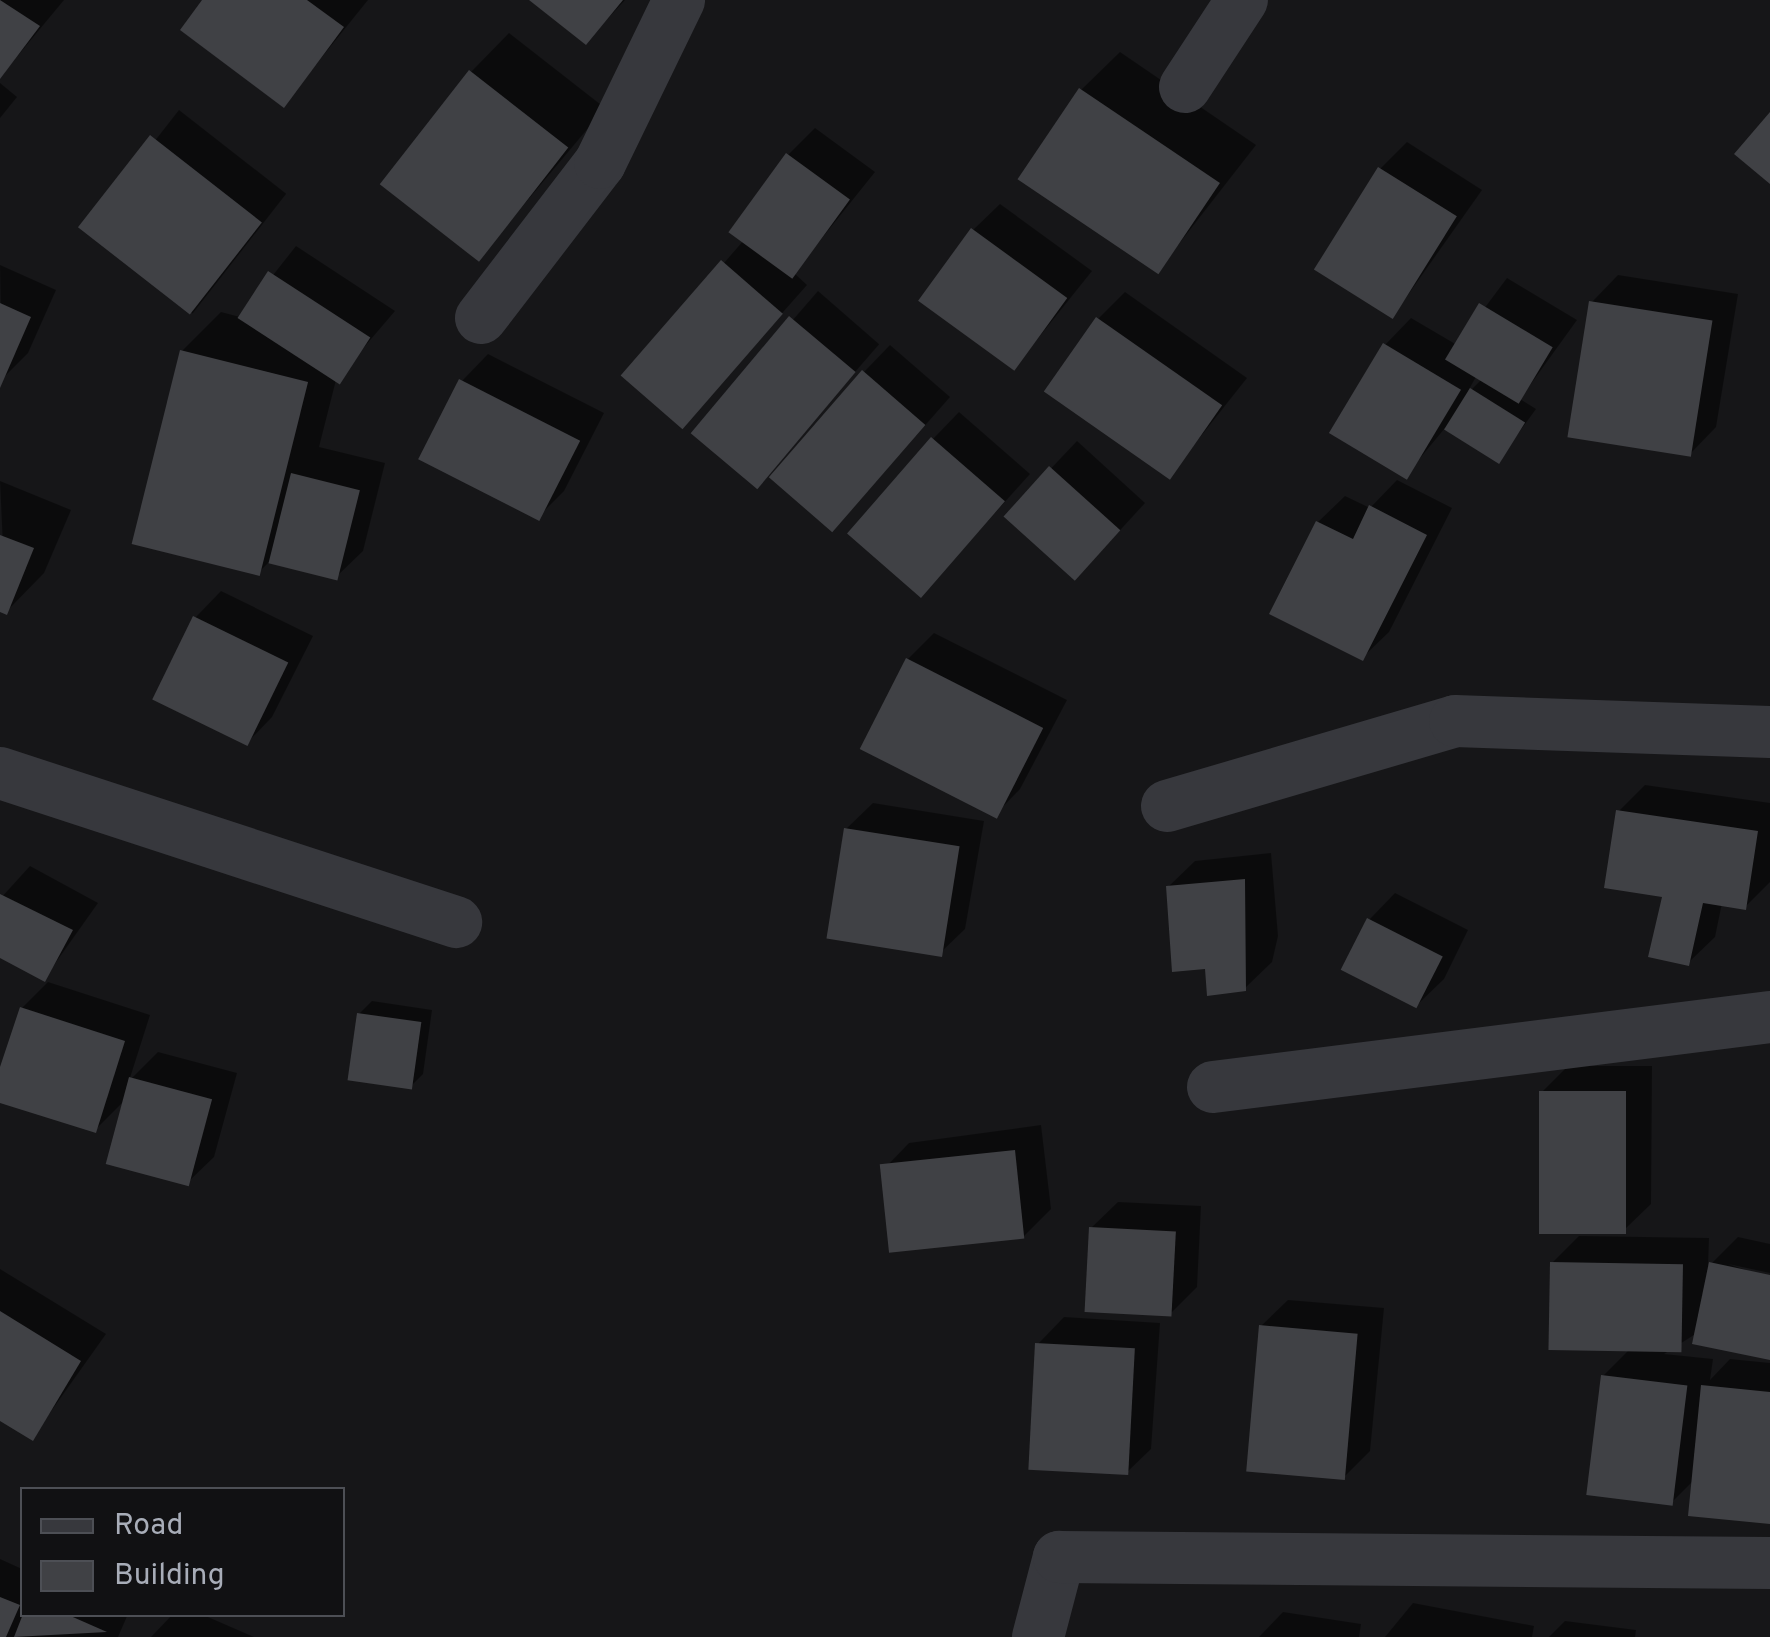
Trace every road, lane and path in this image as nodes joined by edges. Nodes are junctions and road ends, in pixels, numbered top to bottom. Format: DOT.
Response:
graph roads {
  1 [pos="678,0"];
  2 [pos="1242,0"];
  3 [pos="1185,88"];
  4 [pos="481,318"];
  5 [pos="1770,732"];
  6 [pos="0,773"];
  7 [pos="1167,806"];
  8 [pos="456,922"];
  9 [pos="1770,1016"];
  10 [pos="1213,1087"];
  11 [pos="1770,1562"];
  12 [pos="1038,1637"];
  1 -- 4 [label="street"];
  2 -- 3 [label="street"];
  5 -- 7 [label="street"];
  6 -- 8 [label="street"];
  9 -- 10 [label="street"];
  11 -- 12 [label="street"];
}
